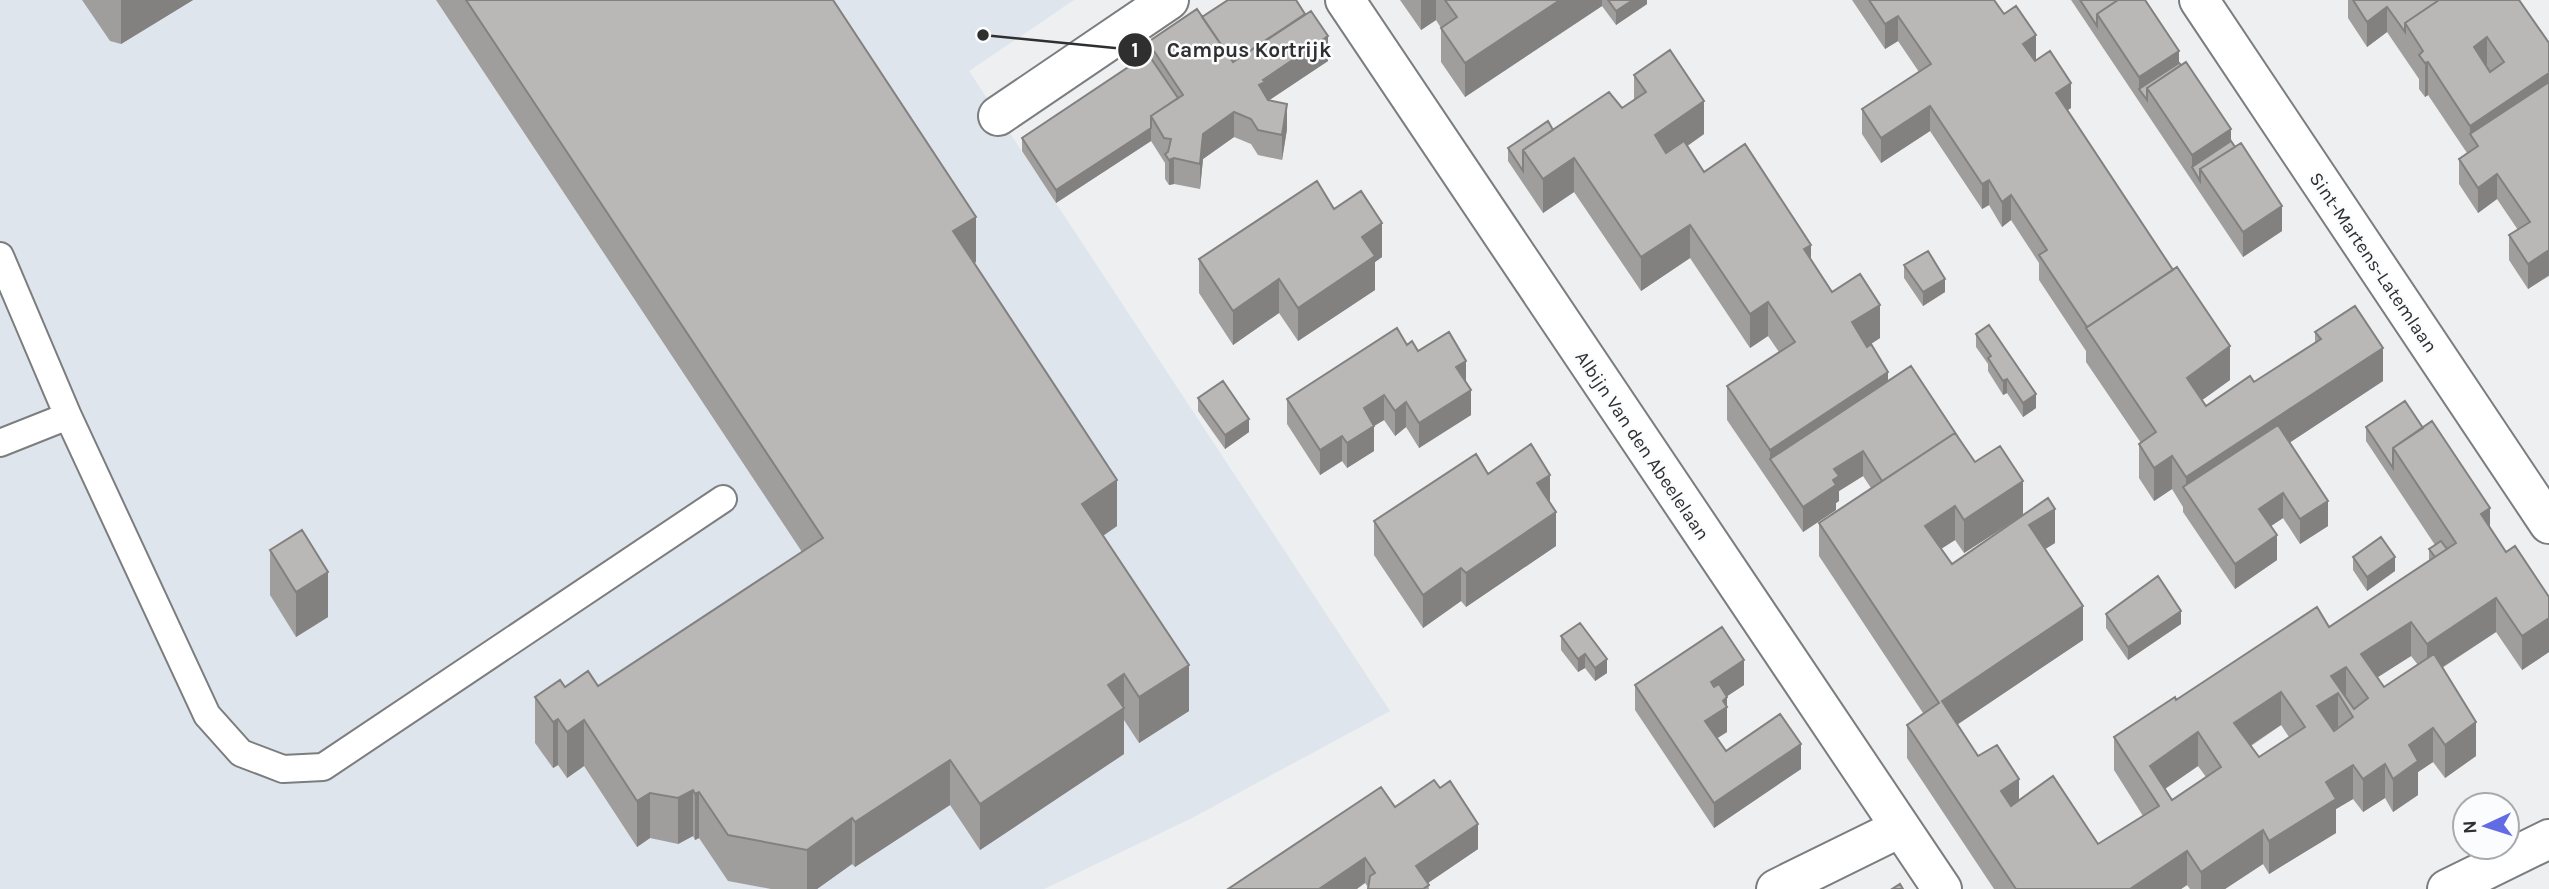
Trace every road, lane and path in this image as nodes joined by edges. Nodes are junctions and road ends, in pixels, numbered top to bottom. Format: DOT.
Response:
graph roads {
  1 [pos="1169,0"];
  2 [pos="1345,0"];
  3 [pos="2199,0"];
  4 [pos="998,116"];
  5 [pos="0,256"];
  6 [pos="68,416"];
  7 [pos="0,443"];
  8 [pos="723,499"];
  9 [pos="2549,524"];
  10 [pos="1900,828"];
  11 [pos="2549,839"];
  12 [pos="1776,889"];
  13 [pos="1942,889"];
  14 [pos="2447,889"];
  1 -- 4 [label="street"];
  2 -- 10 [label="street, Albijn Van den Abeelelaan"];
  3 -- 9 [label="street, Sint-Martens-Latemlaan"];
  5 -- 6 [label="lane"];
  6 -- 7 [label="lane"];
  6 -- 8 [label="lane"];
  10 -- 12 [label="street"];
  10 -- 13 [label="street, Albijn Van den Abeelelaan"];
  11 -- 14 [label="street"];
}
